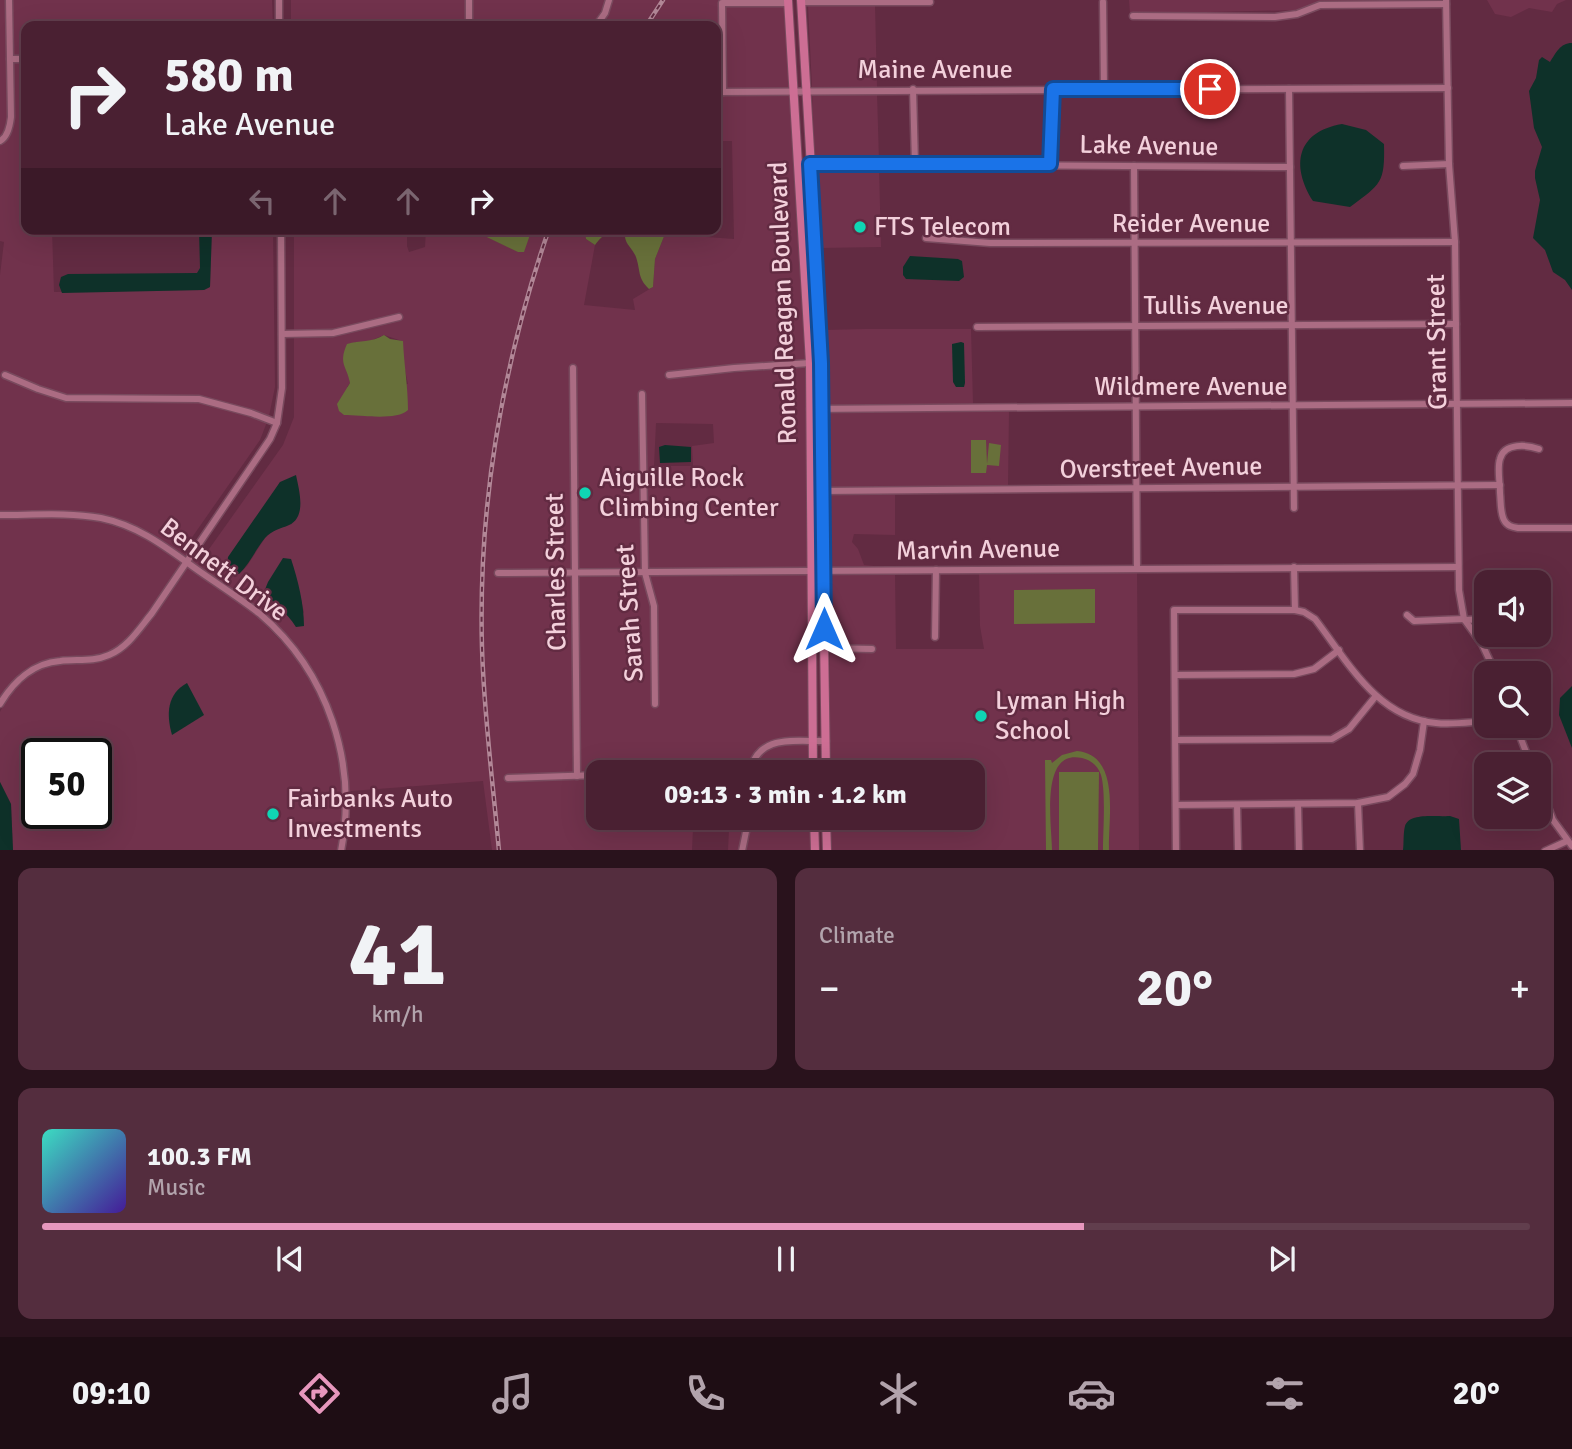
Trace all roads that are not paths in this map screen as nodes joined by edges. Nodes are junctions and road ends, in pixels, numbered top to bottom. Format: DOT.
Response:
graph roads {
  1 [pos="9,0"];
  2 [pos="279,0"];
  3 [pos="469,0"];
  4 [pos="610,0"];
  5 [pos="788,1"];
  6 [pos="801,1"];
  7 [pos="744,2"];
  8 [pos="930,2"];
  9 [pos="1103,2"];
  10 [pos="1446,2"];
  11 [pos="1133,16"];
  12 [pos="279,21"];
  13 [pos="469,21"];
  14 [pos="599,21"];
  15 [pos="721,33"];
  16 [pos="10,59"];
  17 [pos="21,59"];
  18 [pos="1448,88"];
  19 [pos="913,89"];
  20 [pos="1053,89"];
  21 [pos="1104,89"];
  22 [pos="1289,89"];
  23 [pos="795,90"];
  24 [pos="806,90"];
  25 [pos="721,92"];
  26 [pos="0,141"];
  27 [pos="799,164"];
  28 [pos="810,164"];
  29 [pos="915,164"];
  30 [pos="1050,164"];
  31 [pos="1449,164"];
  32 [pos="1133,166"];
  33 [pos="1404,166"];
  34 [pos="1290,167"];
  35 [pos="281,235"];
  36 [pos="926,238"];
  37 [pos="1455,242"];
  38 [pos="1290,243"];
  39 [pos="1133,244"];
  40 [pos="399,317"];
  41 [pos="1291,324"];
  42 [pos="1456,324"];
  43 [pos="1134,325"];
  44 [pos="977,327"];
  45 [pos="282,334"];
  46 [pos="810,363"];
  47 [pos="573,368"];
  48 [pos="5,375"];
  49 [pos="669,375"];
  50 [pos="642,394"];
  51 [pos="1572,403"];
  52 [pos="1457,404"];
  53 [pos="1135,406"];
  54 [pos="1292,406"];
  55 [pos="821,408"];
  56 [pos="810,409"];
  57 [pos="277,423"];
  58 [pos="1539,449"];
  59 [pos="1458,484"];
  60 [pos="1294,485"];
  61 [pos="1500,485"];
  62 [pos="1136,487"];
  63 [pos="822,491"];
  64 [pos="1294,508"];
  65 [pos="0,515"];
  66 [pos="1572,528"];
  67 [pos="186,562"];
  68 [pos="1458,566"];
  69 [pos="1294,567"];
  70 [pos="1137,568"];
  71 [pos="812,570"];
  72 [pos="936,570"];
  73 [pos="824,571"];
  74 [pos="498,573"];
  75 [pos="575,573"];
  76 [pos="645,573"];
  77 [pos="1295,610"];
  78 [pos="1407,615"];
  79 [pos="1464,620"];
  80 [pos="1474,620"];
  81 [pos="935,636"];
  82 [pos="824,648"];
  83 [pos="872,649"];
  84 [pos="1339,650"];
  85 [pos="1490,661"];
  86 [pos="1176,676"];
  87 [pos="1375,697"];
  88 [pos="0,704"];
  89 [pos="655,704"];
  90 [pos="1424,721"];
  91 [pos="1474,722"];
  92 [pos="1176,740"];
  93 [pos="813,741"];
  94 [pos="825,741"];
  95 [pos="755,760"];
  96 [pos="813,760"];
  97 [pos="826,760"];
  98 [pos="577,776"];
  99 [pos="586,776"];
  100 [pos="508,778"];
  101 [pos="1358,803"];
  102 [pos="1298,804"];
  103 [pos="1176,805"];
  104 [pos="1237,805"];
  105 [pos="1551,815"];
  106 [pos="745,830"];
  107 [pos="814,830"];
  108 [pos="826,830"];
  109 [pos="1569,844"];
  110 [pos="341,850"];
  111 [pos="742,850"];
  112 [pos="815,850"];
  113 [pos="827,850"];
  114 [pos="1176,850"];
  115 [pos="1237,850"];
  116 [pos="1299,850"];
  117 [pos="1360,850"];
  118 [pos="1545,850"];
  1 -- 16 [label="street"];
  2 -- 12 [label="street"];
  3 -- 13 [label="street"];
  4 -- 14 [label="street"];
  5 -- 7 [label="street"];
  5 -- 23 [label="main road, Ronald Reagan Boulevard"];
  6 -- 8 [label="street"];
  6 -- 24 [label="main road, Ronald Reagan Boulevard"];
  7 -- 15 [label="street"];
  9 -- 21 [label="street"];
  10 -- 11 [label="street"];
  10 -- 18 [label="street, Grant Street"];
  16 -- 17 [label="street"];
  16 -- 26 [label="street"];
  18 -- 22 [label="street, Maine Avenue"];
  18 -- 31 [label="street, Grant Street"];
  19 -- 20 [label="street, Maine Avenue"];
  19 -- 24 [label="street, Maine Avenue"];
  19 -- 29 [label="street"];
  20 -- 21 [label="street, Maine Avenue"];
  20 -- 30 [label="street"];
  21 -- 22 [label="street, Maine Avenue"];
  22 -- 34 [label="street"];
  23 -- 24 [label="street, Maine Avenue"];
  23 -- 25 [label="street, Maine Avenue"];
  23 -- 27 [label="main road, Ronald Reagan Boulevard"];
  24 -- 28 [label="main road, Ronald Reagan Boulevard"];
  27 -- 28 [label="street, Lake Avenue"];
  27 -- 46 [label="main road, Ronald Reagan Boulevard"];
  28 -- 29 [label="street, Lake Avenue"];
  28 -- 55 [label="main road, Ronald Reagan Boulevard"];
  29 -- 30 [label="street, Lake Avenue"];
  30 -- 32 [label="street, Lake Avenue"];
  31 -- 33 [label="street"];
  31 -- 37 [label="street, Grant Street"];
  32 -- 34 [label="street, Lake Avenue"];
  32 -- 39 [label="street"];
  34 -- 38 [label="street"];
  35 -- 45 [label="street"];
  36 -- 39 [label="street, Reider Avenue"];
  37 -- 38 [label="street, Reider Avenue"];
  37 -- 42 [label="street, Grant Street"];
  38 -- 39 [label="street, Reider Avenue"];
  38 -- 41 [label="street"];
  39 -- 43 [label="street"];
  40 -- 45 [label="street"];
  41 -- 42 [label="street, Tullis Avenue"];
  41 -- 43 [label="street, Tullis Avenue"];
  41 -- 54 [label="street"];
  42 -- 52 [label="street, Grant Street"];
  43 -- 44 [label="street, Tullis Avenue"];
  43 -- 53 [label="street"];
  45 -- 57 [label="street"];
  46 -- 49 [label="street"];
  46 -- 56 [label="main road, Ronald Reagan Boulevard"];
  47 -- 75 [label="street, Charles Street"];
  48 -- 57 [label="street"];
  50 -- 76 [label="street, Sarah Street"];
  51 -- 52 [label="street, Wildmere Avenue"];
  52 -- 54 [label="street, Wildmere Avenue"];
  52 -- 59 [label="street, Grant Street"];
  53 -- 54 [label="street, Wildmere Avenue"];
  53 -- 55 [label="street, Wildmere Avenue"];
  53 -- 62 [label="street"];
  54 -- 60 [label="street"];
  55 -- 56 [label="street, Wildmere Avenue"];
  55 -- 63 [label="main road, Ronald Reagan Boulevard"];
  56 -- 71 [label="main road, Ronald Reagan Boulevard"];
  57 -- 67 [label="street"];
  58 -- 61 [label="street"];
  59 -- 60 [label="street, Overstreet Avenue"];
  59 -- 61 [label="street, Overstreet Avenue"];
  59 -- 68 [label="street, Grant Street"];
  60 -- 62 [label="street, Overstreet Avenue"];
  60 -- 64 [label="street"];
  61 -- 66 [label="street"];
  62 -- 63 [label="street, Overstreet Avenue"];
  62 -- 70 [label="street"];
  63 -- 73 [label="main road, Ronald Reagan Boulevard"];
  65 -- 67 [label="street, Bennett Drive"];
  67 -- 88 [label="street"];
  67 -- 110 [label="street, Bennett Drive"];
  68 -- 69 [label="street, Marvin Avenue"];
  68 -- 79 [label="street, Grant Street"];
  69 -- 70 [label="street, Marvin Avenue"];
  69 -- 77 [label="street"];
  70 -- 72 [label="street, Marvin Avenue"];
  71 -- 73 [label="street, Marvin Avenue"];
  71 -- 76 [label="street, Marvin Avenue"];
  71 -- 93 [label="main road, Ronald Reagan Boulevard"];
  72 -- 73 [label="street, Marvin Avenue"];
  72 -- 81 [label="street"];
  73 -- 82 [label="main road, Ronald Reagan Boulevard"];
  74 -- 75 [label="street, Marvin Avenue"];
  75 -- 76 [label="street, Marvin Avenue"];
  75 -- 98 [label="street, Charles Street"];
  76 -- 89 [label="street, Sarah Street"];
  77 -- 84 [label="street"];
  77 -- 86 [label="street"];
  78 -- 79 [label="street"];
  79 -- 80 [label="street"];
  79 -- 85 [label="street, Grant Street"];
  82 -- 83 [label="street"];
  82 -- 94 [label="main road, Ronald Reagan Boulevard"];
  84 -- 86 [label="street"];
  84 -- 87 [label="street"];
  86 -- 92 [label="street"];
  87 -- 90 [label="street"];
  87 -- 92 [label="street"];
  90 -- 91 [label="street"];
  90 -- 101 [label="street"];
  92 -- 103 [label="street"];
  93 -- 94 [label="street"];
  93 -- 95 [label="street"];
  93 -- 96 [label="main road, Ronald Reagan Boulevard"];
  94 -- 97 [label="main road, Ronald Reagan Boulevard"];
  98 -- 99 [label="street"];
  98 -- 100 [label="street"];
  101 -- 102 [label="street"];
  101 -- 117 [label="street"];
  102 -- 104 [label="street"];
  102 -- 116 [label="street"];
  103 -- 104 [label="street"];
  103 -- 114 [label="street"];
  104 -- 115 [label="street"];
  105 -- 109 [label="street"];
  106 -- 111 [label="street"];
  107 -- 112 [label="main road"];
  108 -- 113 [label="main road"];
  109 -- 118 [label="street"];
}
